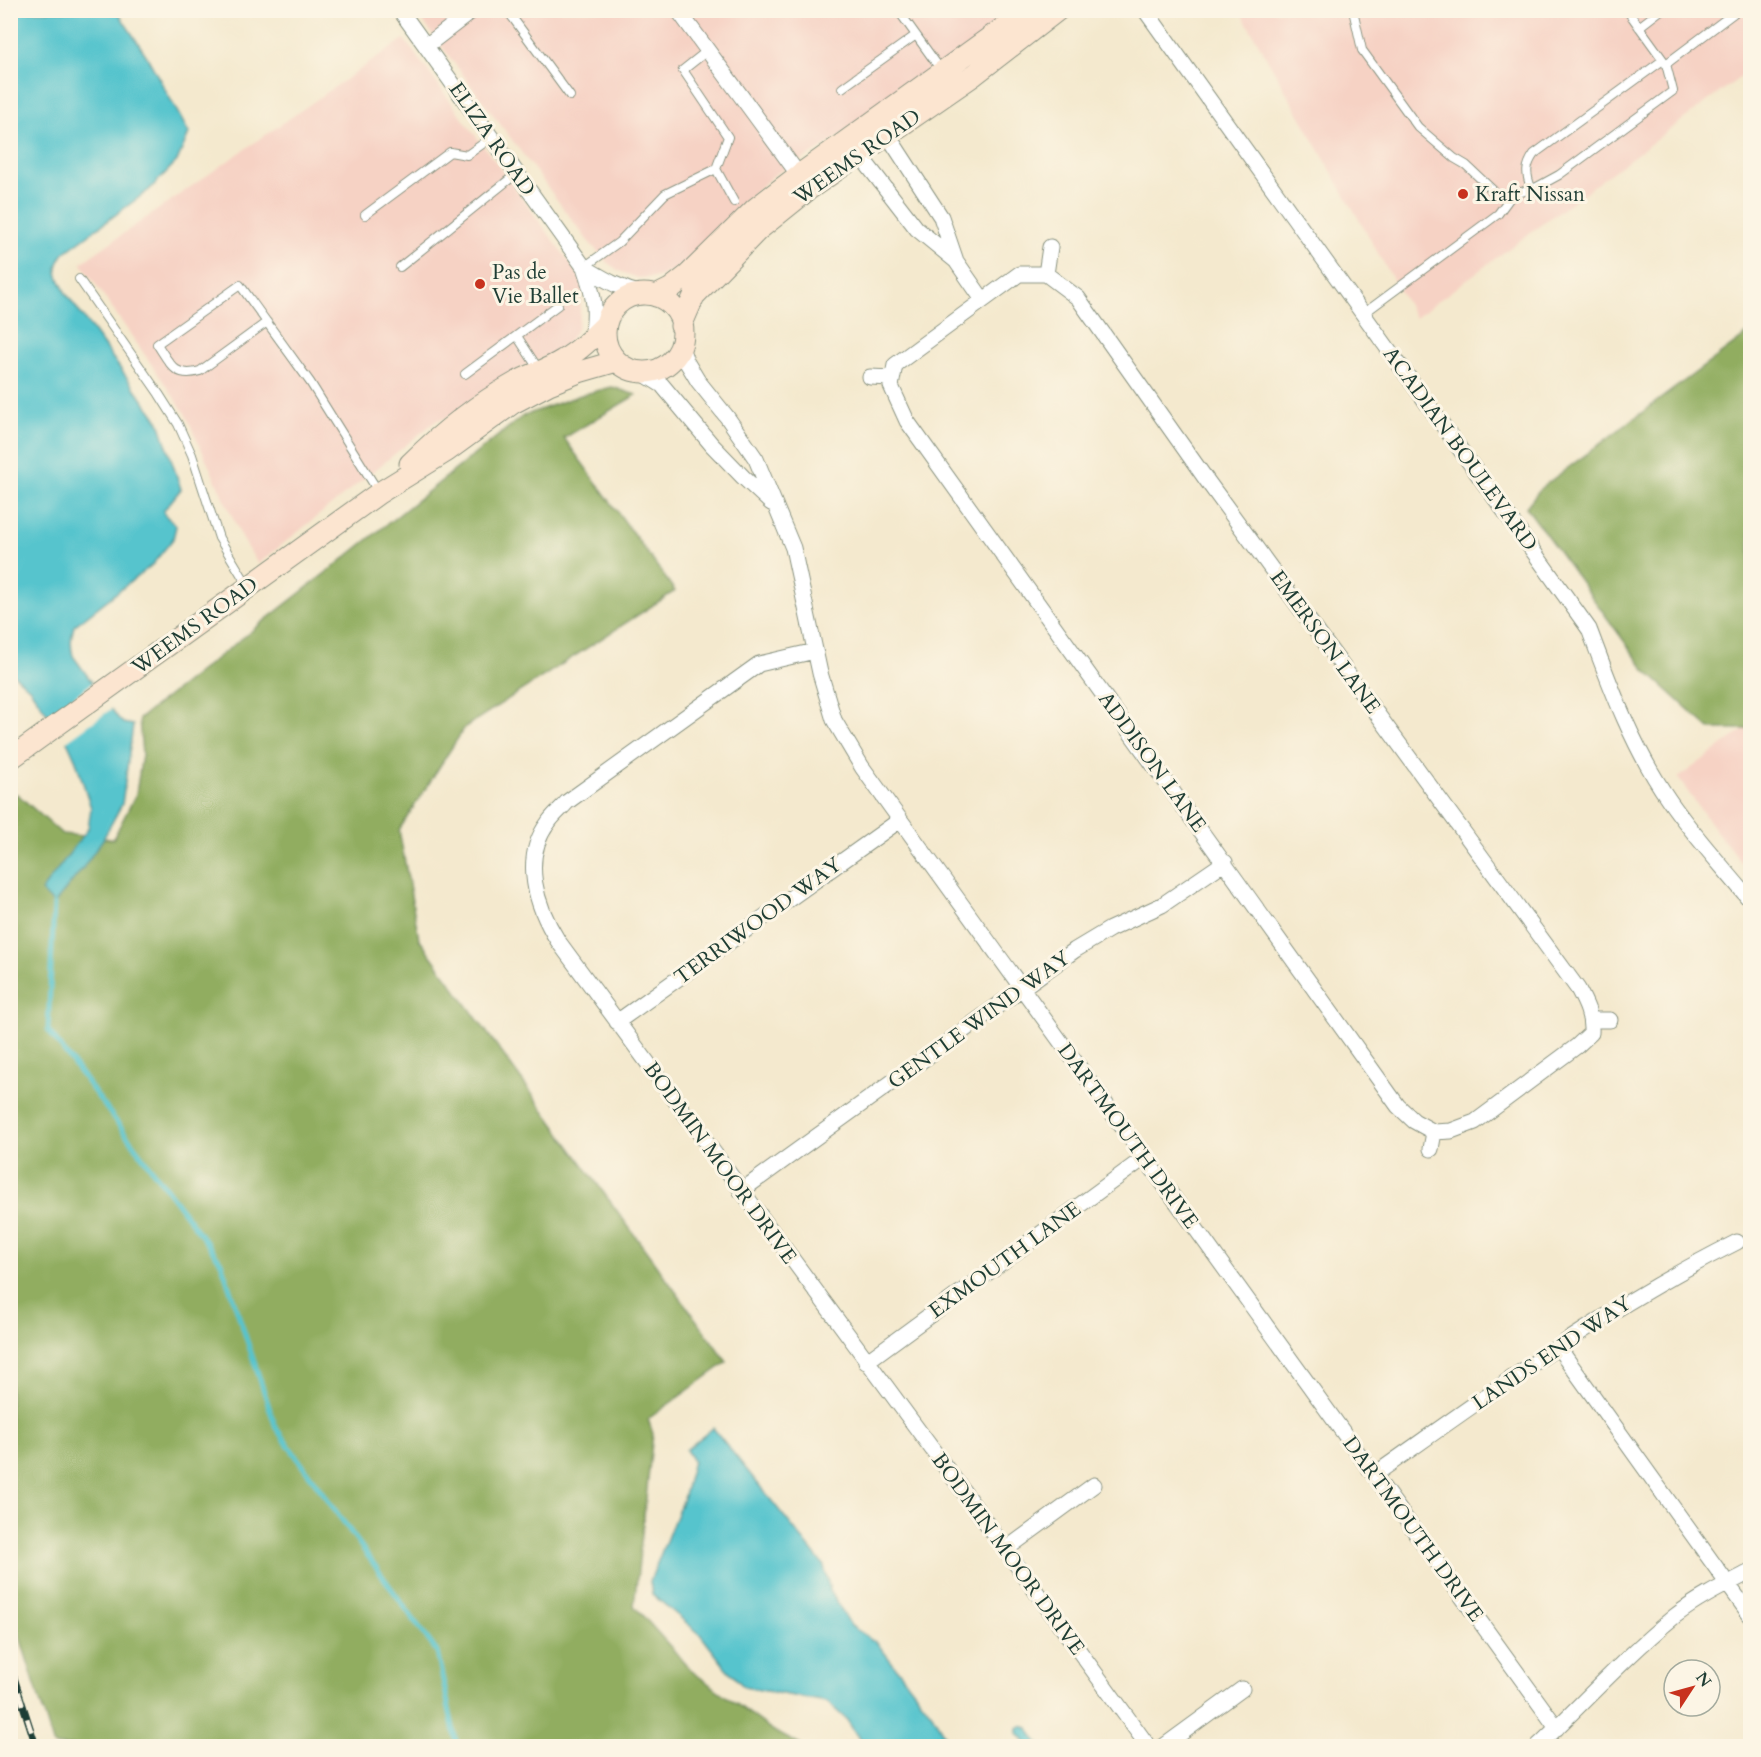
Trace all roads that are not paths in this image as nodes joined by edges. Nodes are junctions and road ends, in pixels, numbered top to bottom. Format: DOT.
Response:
graph roads {
  1 [pos="400,10"];
  2 [pos="473,10"];
  3 [pos="507,10"];
  4 [pos="678,10"];
  5 [pos="898,10"];
  6 [pos="1028,10"];
  7 [pos="1058,10"];
  8 [pos="1145,10"];
  9 [pos="1353,10"];
  10 [pos="1627,10"];
  11 [pos="1661,10"];
  12 [pos="1738,10"];
  13 [pos="1639,27"];
  14 [pos="916,35"];
  15 [pos="426,46"];
  16 [pos="707,51"];
  17 [pos="1664,62"];
  18 [pos="942,71"];
  19 [pos="842,88"];
  20 [pos="570,96"];
  21 [pos="887,134"];
  22 [pos="491,138"];
  23 [pos="859,154"];
  24 [pos="716,170"];
  25 [pos="516,174"];
  26 [pos="804,182"];
  27 [pos="1531,188"];
  28 [pos="1512,195"];
  29 [pos="734,202"];
  30 [pos="365,215"];
  31 [pos="1050,247"];
  32 [pos="956,261"];
  33 [pos="400,267"];
  34 [pos="584,267"];
  35 [pos="1046,274"];
  36 [pos="79,279"];
  37 [pos="649,295"];
  38 [pos="983,300"];
  39 [pos="558,305"];
  40 [pos="1363,314"];
  41 [pos="267,322"];
  42 [pos="599,331"];
  43 [pos="517,336"];
  44 [pos="681,336"];
  45 [pos="617,361"];
  46 [pos="541,372"];
  47 [pos="641,372"];
  48 [pos="465,374"];
  49 [pos="870,377"];
  50 [pos="892,378"];
  51 [pos="379,493"];
  52 [pos="775,507"];
  53 [pos="249,587"];
  54 [pos="816,651"];
  55 [pos="10,759"];
  56 [pos="900,820"];
  57 [pos="1225,862"];
  58 [pos="1750,900"];
  59 [pos="1022,989"];
  60 [pos="1592,1020"];
  61 [pos="1610,1020"];
  62 [pos="617,1022"];
  63 [pos="1434,1132"];
  64 [pos="1431,1149"];
  65 [pos="1144,1158"];
  66 [pos="741,1191"];
  67 [pos="1737,1242"];
  68 [pos="1558,1347"];
  69 [pos="866,1362"];
  70 [pos="1374,1475"];
  71 [pos="1094,1485"];
  72 [pos="1005,1550"];
  73 [pos="1750,1572"];
  74 [pos="1728,1584"];
  75 [pos="1750,1615"];
  76 [pos="1242,1689"];
  77 [pos="1557,1728"];
  78 [pos="1148,1746"];
  79 [pos="1164,1746"];
  80 [pos="1538,1746"];
  1 -- 15 [label="street, ELIZA ROAD"];
  2 -- 15 [label="street"];
  3 -- 20 [label="lane"];
  4 -- 16 [label="street"];
  5 -- 14 [label="lane"];
  6 -- 18 [label="street, WEEMS ROAD"];
  7 -- 21 [label="street, WEEMS ROAD"];
  8 -- 40 [label="street, ACADIAN BOULEVARD"];
  9 -- 28 [label="lane"];
  10 -- 13 [label="lane"];
  11 -- 13 [label="lane"];
  12 -- 17 [label="lane"];
  13 -- 17 [label="lane"];
  14 -- 18 [label="lane"];
  14 -- 19 [label="lane"];
  15 -- 22 [label="street, ELIZA ROAD"];
  16 -- 24 [label="lane"];
  16 -- 26 [label="street"];
  17 -- 27 [label="lane"];
  17 -- 27 [label="lane"];
  18 -- 26 [label="street, WEEMS ROAD"];
  21 -- 23 [label="street, WEEMS ROAD"];
  21 -- 32 [label="street"];
  22 -- 25 [label="street, ELIZA ROAD"];
  22 -- 30 [label="lane"];
  23 -- 26 [label="street, WEEMS ROAD"];
  23 -- 32 [label="street"];
  24 -- 29 [label="lane"];
  24 -- 34 [label="lane"];
  25 -- 33 [label="lane"];
  25 -- 34 [label="street, ELIZA ROAD"];
  26 -- 37 [label="street, WEEMS ROAD"];
  26 -- 44 [label="street, WEEMS ROAD"];
  27 -- 28 [label="lane"];
  28 -- 40 [label="lane"];
  31 -- 35 [label="street"];
  32 -- 38 [label="street"];
  34 -- 37 [label="street, ELIZA ROAD"];
  34 -- 42 [label="street, ELIZA ROAD"];
  35 -- 38 [label="street"];
  35 -- 60 [label="street, EMERSON LANE"];
  36 -- 53 [label="lane"];
  37 -- 42 [label="street"];
  37 -- 44 [label="street"];
  38 -- 50 [label="street"];
  39 -- 43 [label="lane"];
  40 -- 58 [label="street, ACADIAN BOULEVARD"];
  41 -- 41 [label="lane"];
  41 -- 51 [label="lane"];
  42 -- 45 [label="street"];
  42 -- 46 [label="street, WEEMS ROAD"];
  43 -- 46 [label="lane"];
  43 -- 48 [label="lane"];
  44 -- 47 [label="street"];
  44 -- 52 [label="street, DARTMOUTH DRIVE"];
  45 -- 47 [label="street"];
  45 -- 51 [label="street, WEEMS ROAD"];
  46 -- 51 [label="street, WEEMS ROAD"];
  47 -- 52 [label="street, DARTMOUTH DRIVE"];
  49 -- 50 [label="street"];
  50 -- 57 [label="street, ADDISON LANE"];
  51 -- 53 [label="street, WEEMS ROAD"];
  52 -- 54 [label="street, DARTMOUTH DRIVE"];
  53 -- 55 [label="street, WEEMS ROAD"];
  54 -- 56 [label="street, DARTMOUTH DRIVE"];
  54 -- 62 [label="street, BODMIN MOOR DRIVE"];
  56 -- 59 [label="street, DARTMOUTH DRIVE"];
  56 -- 62 [label="street, TERRIWOOD WAY"];
  57 -- 59 [label="street, GENTLE WIND WAY"];
  57 -- 63 [label="street, ADDISON LANE"];
  59 -- 65 [label="street, DARTMOUTH DRIVE"];
  59 -- 66 [label="street, GENTLE WIND WAY"];
  60 -- 61 [label="street"];
  60 -- 63 [label="street"];
  62 -- 66 [label="street, BODMIN MOOR DRIVE"];
  63 -- 64 [label="street"];
  65 -- 69 [label="street, EXMOUTH LANE"];
  65 -- 70 [label="street, DARTMOUTH DRIVE"];
  66 -- 69 [label="street, BODMIN MOOR DRIVE"];
  67 -- 68 [label="street, LANDS END WAY"];
  68 -- 70 [label="street, LANDS END WAY"];
  68 -- 74 [label="street"];
  69 -- 72 [label="street, BODMIN MOOR DRIVE"];
  70 -- 77 [label="street, DARTMOUTH DRIVE"];
  71 -- 72 [label="street"];
  72 -- 78 [label="street, BODMIN MOOR DRIVE"];
  73 -- 74 [label="street"];
  74 -- 75 [label="street"];
  74 -- 77 [label="street"];
  76 -- 79 [label="street"];
  77 -- 80 [label="street"];
}
